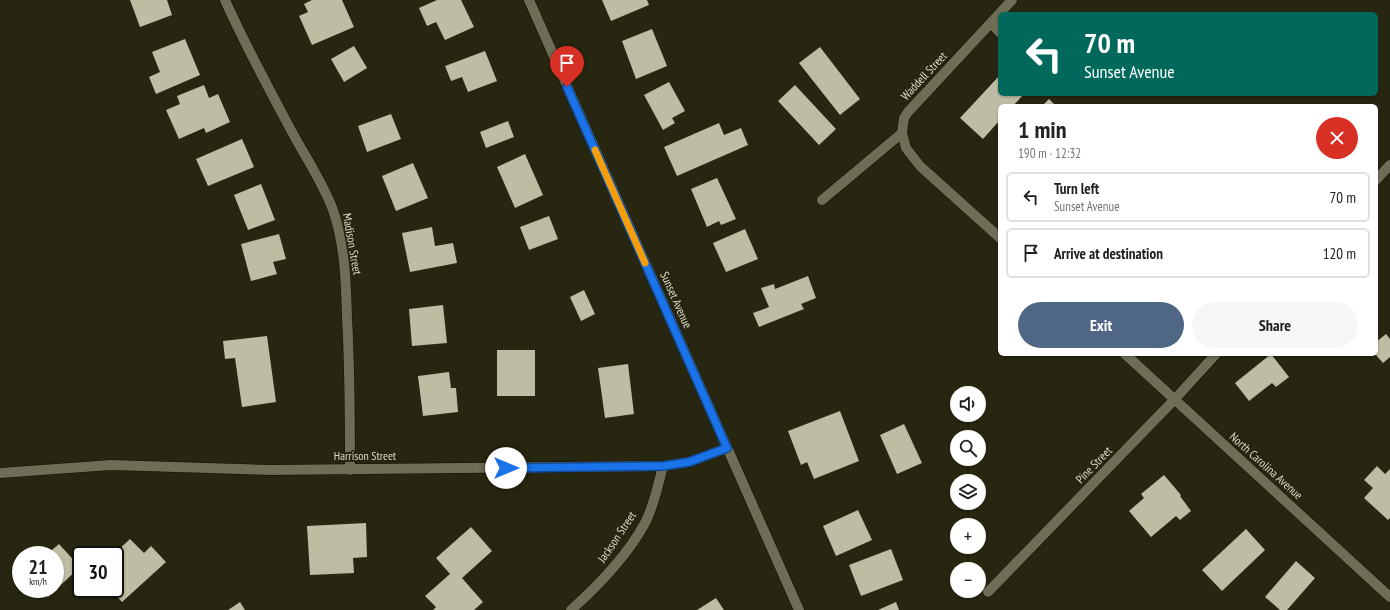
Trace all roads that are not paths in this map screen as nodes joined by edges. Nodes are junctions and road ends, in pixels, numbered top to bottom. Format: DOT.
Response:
graph roads {
  1 [pos="225,0"];
  2 [pos="529,0"];
  3 [pos="1012,0"];
  4 [pos="1001,12"];
  5 [pos="998,15"];
  6 [pos="991,23"];
  7 [pos="998,31"];
  8 [pos="902,133"];
  9 [pos="1390,165"];
  10 [pos="1378,178"];
  11 [pos="822,200"];
  12 [pos="998,236"];
  13 [pos="1127,356"];
  14 [pos="1214,356"];
  15 [pos="1174,400"];
  16 [pos="727,448"];
  17 [pos="663,466"];
  18 [pos="350,470"];
  19 [pos="0,473"];
  20 [pos="988,592"];
  21 [pos="1390,597"];
  22 [pos="571,610"];
  23 [pos="799,610"];
  1 -- 18 [label="street, Madison Street"];
  2 -- 16 [label="street, Sunset Avenue"];
  3 -- 4 [label="street, Waddell Street"];
  5 -- 6 [label="street, Waddell Street"];
  6 -- 7 [label="street"];
  6 -- 8 [label="street, Waddell Street"];
  8 -- 11 [label="street"];
  8 -- 12 [label="street"];
  9 -- 10 [label="street"];
  13 -- 15 [label="street, North Carolina Avenue"];
  14 -- 15 [label="street, Pine Street"];
  15 -- 20 [label="street, Pine Street"];
  15 -- 21 [label="street, North Carolina Avenue"];
  16 -- 17 [label="street, Harrison Street"];
  16 -- 23 [label="street, Sunset Avenue"];
  17 -- 18 [label="street, Harrison Street"];
  17 -- 22 [label="street, Jackson Street"];
  18 -- 19 [label="street, Harrison Street"];
}
